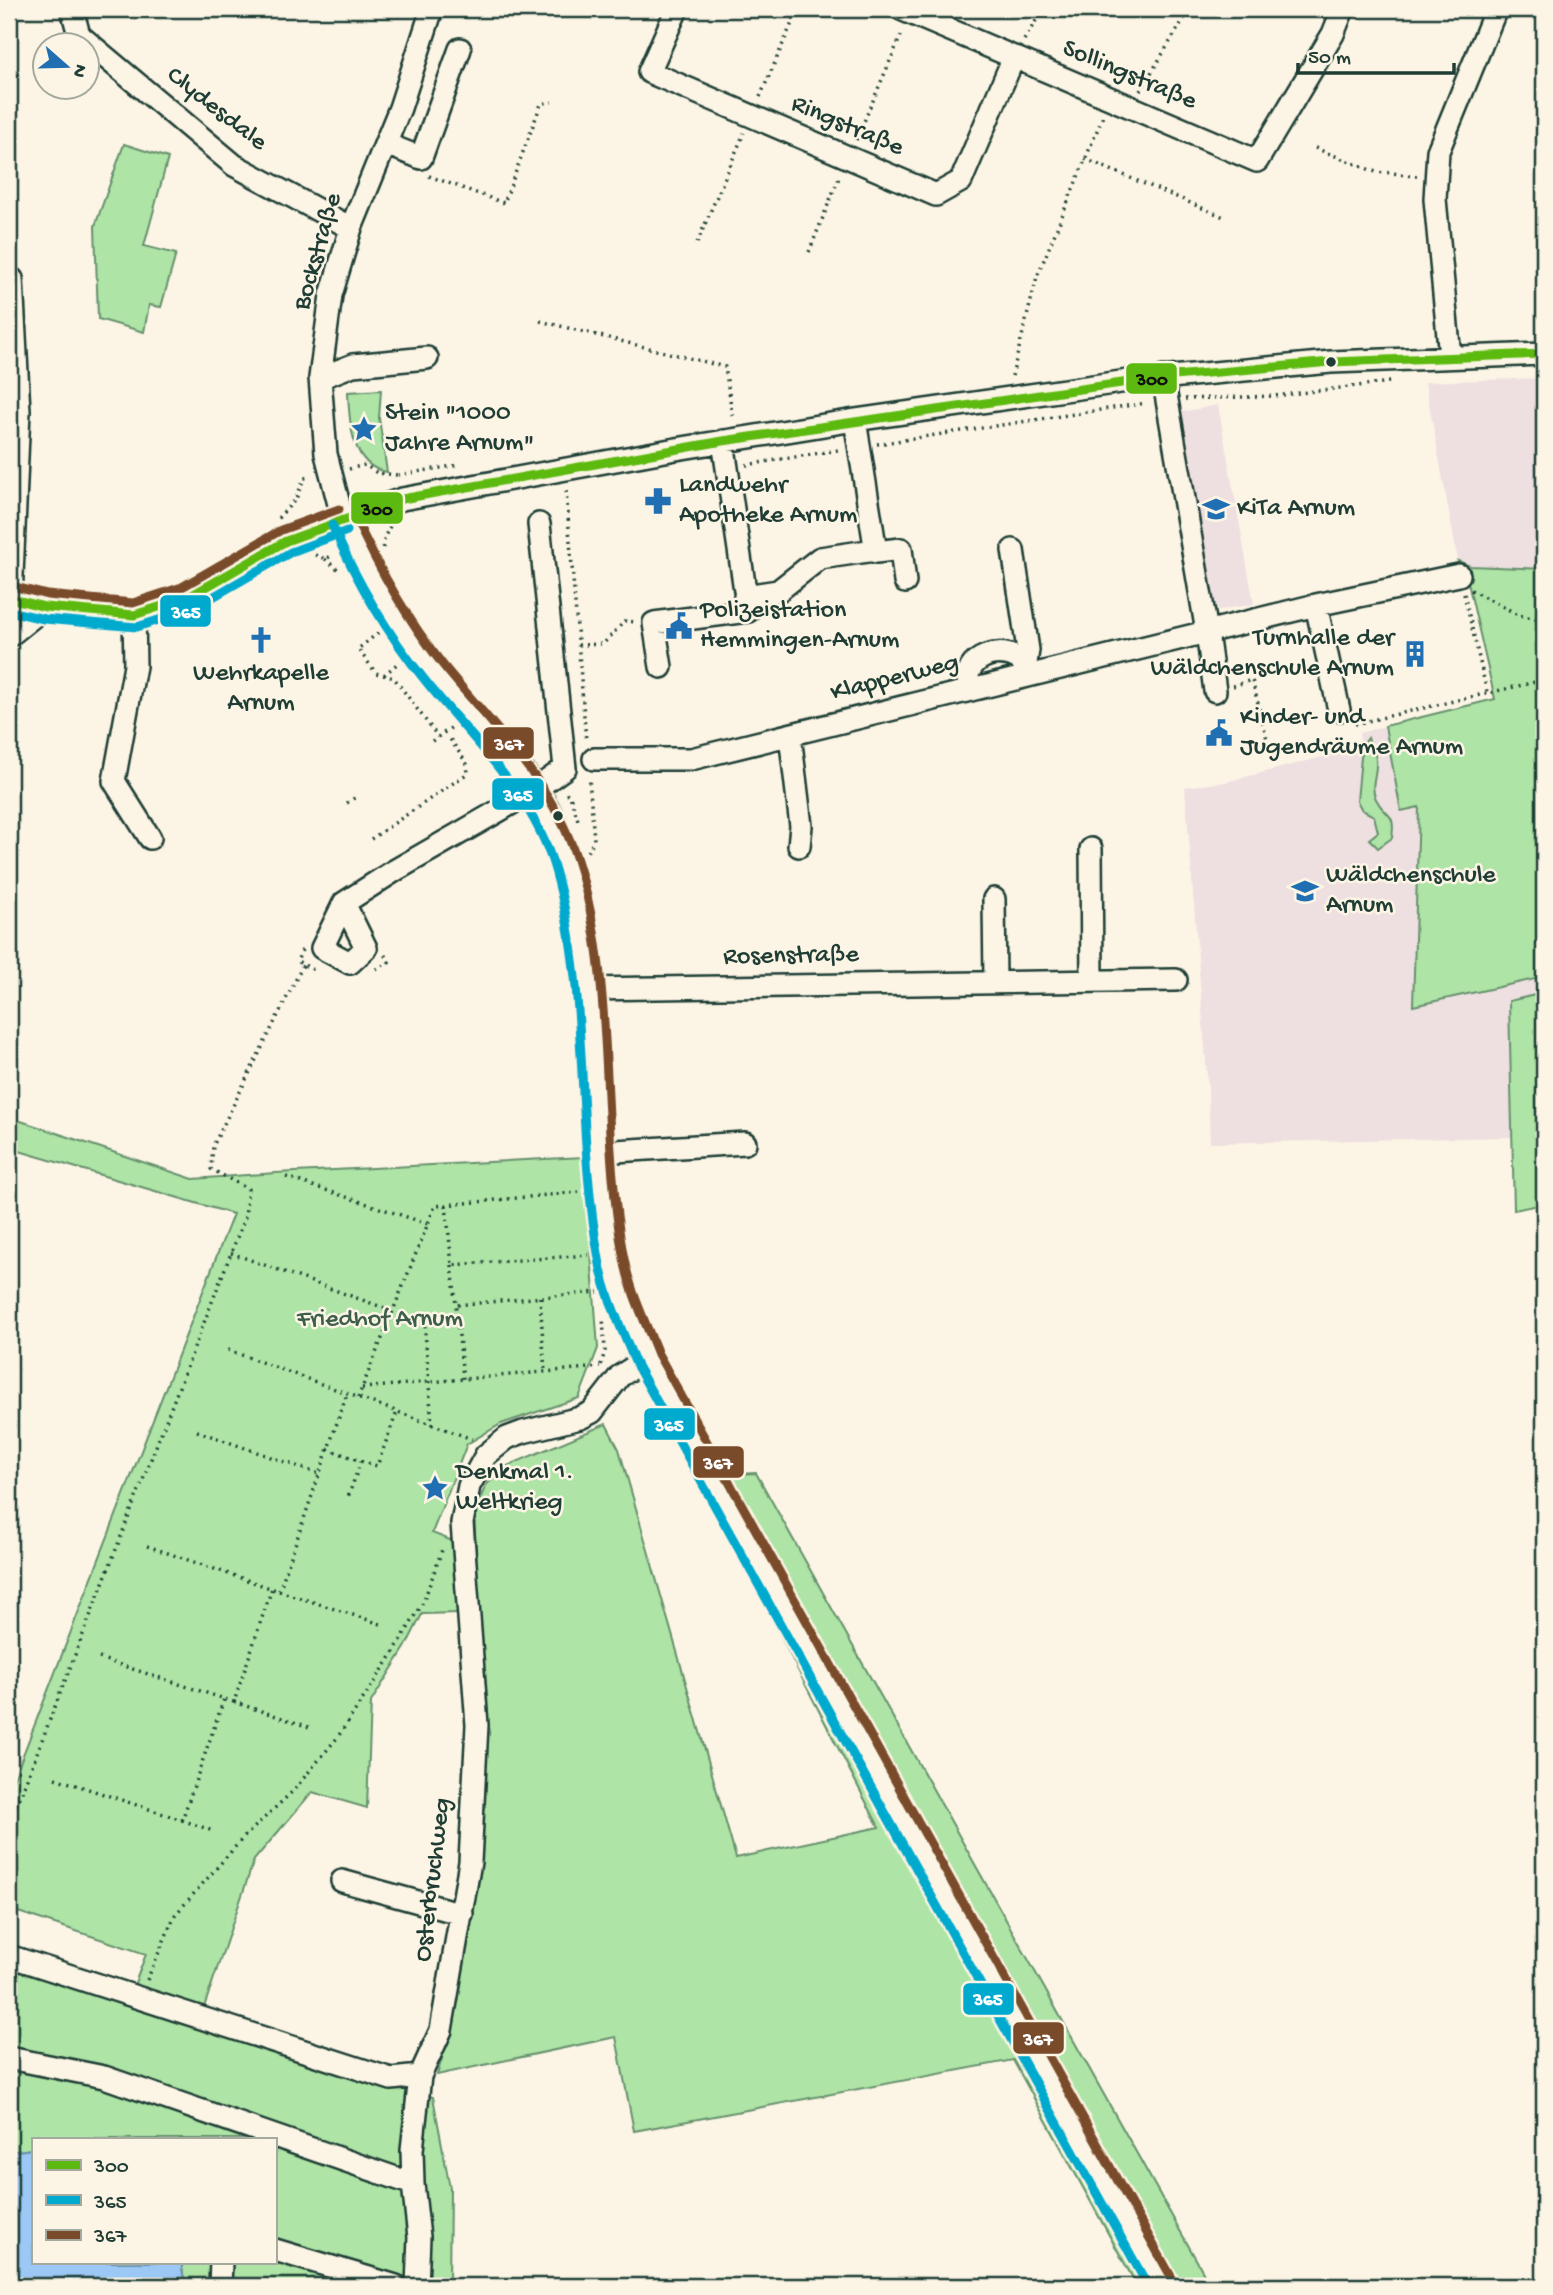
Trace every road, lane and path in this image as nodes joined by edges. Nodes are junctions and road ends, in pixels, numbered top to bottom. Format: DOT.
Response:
graph roads {
  1 [pos="72,9"];
  2 [pos="432,9"];
  3 [pos="677,9"];
  4 [pos="1043,9"];
  5 [pos="1191,9"];
  6 [pos="1343,9"];
  7 [pos="1496,9"];
  8 [pos="906,11"];
  9 [pos="460,50"];
  10 [pos="1013,57"];
  11 [pos="1110,98"];
  12 [pos="552,102"];
  13 [pos="1132,107"];
  14 [pos="386,144"];
  15 [pos="1315,148"];
  16 [pos="421,158"];
  17 [pos="848,158"];
  18 [pos="1085,159"];
  19 [pos="1436,175"];
  20 [pos="1224,217"];
  21 [pos="351,228"];
  22 [pos="809,251"];
  23 [pos="12,279"];
  24 [pos="540,321"];
  25 [pos="1544,354"];
  26 [pos="1450,357"];
  27 [pos="427,358"];
  28 [pos="320,377"];
  29 [pos="1163,377"];
  30 [pos="1012,382"];
  31 [pos="1396,382"];
  32 [pos="1166,400"];
  33 [pos="855,420"];
  34 [pos="728,432"];
  35 [pos="859,447"];
  36 [pos="727,467"];
  37 [pos="555,491"];
  38 [pos="343,520"];
  39 [pos="539,524"];
  40 [pos="1013,550"];
  41 [pos="868,551"];
  42 [pos="1460,575"];
  43 [pos="905,582"];
  44 [pos="745,596"];
  45 [pos="10,598"];
  46 [pos="1316,605"];
  47 [pos="45,607"];
  48 [pos="134,615"];
  49 [pos="1544,621"];
  50 [pos="654,623"];
  51 [pos="1207,632"];
  52 [pos="378,633"];
  53 [pos="9,636"];
  54 [pos="578,645"];
  55 [pos="398,663"];
  56 [pos="661,667"];
  57 [pos="1028,668"];
  58 [pos="384,675"];
  59 [pos="1544,680"];
  60 [pos="969,690"];
  61 [pos="1215,691"];
  62 [pos="1487,693"];
  63 [pos="1339,710"];
  64 [pos="790,734"];
  65 [pos="438,737"];
  66 [pos="432,741"];
  67 [pos="1268,743"];
  68 [pos="589,761"];
  69 [pos="533,791"];
  70 [pos="355,797"];
  71 [pos="346,803"];
  72 [pos="150,838"];
  73 [pos="371,839"];
  74 [pos="799,846"];
  75 [pos="1091,849"];
  76 [pos="588,852"];
  77 [pos="994,899"];
  78 [pos="344,903"];
  79 [pos="322,948"];
  80 [pos="383,952"];
  81 [pos="303,964"];
  82 [pos="368,974"];
  83 [pos="325,975"];
  84 [pos="1176,980"];
  85 [pos="1092,981"];
  86 [pos="995,982"];
  87 [pos="588,989"];
  88 [pos="745,1143"];
  89 [pos="599,1152"];
  90 [pos="286,1177"];
  91 [pos="585,1192"];
  92 [pos="446,1205"];
  93 [pos="428,1224"];
  94 [pos="232,1253"];
  95 [pos="597,1254"];
  96 [pos="452,1265"];
  97 [pos="540,1297"];
  98 [pos="601,1303"];
  99 [pos="456,1304"];
  100 [pos="393,1311"];
  101 [pos="457,1314"];
  102 [pos="602,1315"];
  103 [pos="228,1350"];
  104 [pos="647,1359"];
  105 [pos="600,1367"];
  106 [pos="545,1373"];
  107 [pos="596,1377"];
  108 [pos="463,1379"];
  109 [pos="429,1382"];
  110 [pos="362,1388"];
  111 [pos="347,1394"];
  112 [pos="358,1398"];
  113 [pos="397,1412"];
  114 [pos="432,1425"];
  115 [pos="197,1431"];
  116 [pos="478,1441"];
  117 [pos="328,1449"];
  118 [pos="361,1461"];
  119 [pos="319,1474"];
  120 [pos="348,1497"];
  121 [pos="463,1523"];
  122 [pos="147,1546"];
  123 [pos="272,1588"];
  124 [pos="279,1591"];
  125 [pos="384,1625"];
  126 [pos="99,1658"];
  127 [pos="224,1699"];
  128 [pos="233,1702"];
  129 [pos="309,1727"];
  130 [pos="55,1778"];
  131 [pos="183,1820"];
  132 [pos="9,1825"];
  133 [pos="213,1831"];
  134 [pos="342,1881"];
  135 [pos="462,1914"];
  136 [pos="9,1956"];
  137 [pos="139,1998"];
  138 [pos="9,2058"];
  139 [pos="420,2076"];
  140 [pos="412,2185"];
  141 [pos="276,2250"];
  142 [pos="221,2264"];
  143 [pos="220,2286"];
  144 [pos="396,2286"];
  145 [pos="417,2286"];
  146 [pos="1162,2286"];
  1 -- 21 [label="street, Clydesdale"];
  2 -- 14 [label="street, Bockstraße"];
  3 -- 17 [label="street, Ringstraße"];
  4 -- 10 [label="path"];
  5 -- 13 [label="path"];
  6 -- 13 [label="street, Sollingstraße"];
  7 -- 19 [label="street"];
  8 -- 10 [label="street, Sollingstraße"];
  8 -- 17 [label="path"];
  9 -- 16 [label="street"];
  10 -- 11 [label="street, Sollingstraße"];
  10 -- 17 [label="street, Ringstraße"];
  11 -- 13 [label="street, Sollingstraße"];
  11 -- 18 [label="path"];
  12 -- 16 [label="path"];
  14 -- 16 [label="street"];
  14 -- 21 [label="street, Bockstraße"];
  15 -- 19 [label="path"];
  17 -- 22 [label="path"];
  18 -- 20 [label="path"];
  18 -- 30 [label="path"];
  19 -- 26 [label="street"];
  21 -- 28 [label="street, Bockstraße"];
  23 -- 45 [label="street"];
  24 -- 34 [label="path"];
  25 -- 26 [label="street"];
  26 -- 29 [label="street"];
  27 -- 28 [label="street"];
  28 -- 38 [label="street, Bockstraße"];
  29 -- 32 [label="street"];
  29 -- 33 [label="street"];
  31 -- 32 [label="path"];
  32 -- 35 [label="path"];
  32 -- 51 [label="street"];
  33 -- 34 [label="street"];
  33 -- 35 [label="street"];
  34 -- 36 [label="street"];
  34 -- 38 [label="street"];
  35 -- 36 [label="path"];
  35 -- 43 [label="street"];
  36 -- 44 [label="street"];
  37 -- 54 [label="path"];
  38 -- 48 [label="main road"];
  38 -- 69 [label="main road"];
  39 -- 69 [label="street"];
  40 -- 57 [label="street"];
  41 -- 44 [label="street"];
  42 -- 46 [label="street, Klapperweg"];
  42 -- 49 [label="path"];
  42 -- 62 [label="path"];
  44 -- 50 [label="street"];
  45 -- 47 [label="main road"];
  46 -- 51 [label="street, Klapperweg"];
  46 -- 63 [label="street"];
  47 -- 48 [label="main road"];
  47 -- 53 [label="street"];
  48 -- 72 [label="street"];
  50 -- 54 [label="path"];
  50 -- 56 [label="street"];
  51 -- 57 [label="street, Klapperweg"];
  51 -- 61 [label="street"];
  52 -- 58 [label="path"];
  54 -- 68 [label="path"];
  55 -- 58 [label="path"];
  57 -- 60 [label="street, Klapperweg"];
  57 -- 60 [label="street"];
  58 -- 65 [label="path"];
  59 -- 62 [label="path"];
  60 -- 64 [label="street, Klapperweg"];
  61 -- 67 [label="path"];
  62 -- 63 [label="path"];
  64 -- 68 [label="street, Klapperweg"];
  64 -- 74 [label="street"];
  65 -- 66 [label="path"];
  65 -- 73 [label="path"];
  68 -- 76 [label="path"];
  69 -- 78 [label="street"];
  69 -- 87 [label="main road"];
  70 -- 71 [label="path"];
  75 -- 85 [label="street"];
  77 -- 86 [label="street"];
  78 -- 79 [label="street"];
  78 -- 79 [label="street"];
  79 -- 81 [label="path"];
  80 -- 82 [label="path"];
  81 -- 83 [label="path"];
  81 -- 94 [label="path"];
  84 -- 85 [label="street, Rosenstraße"];
  85 -- 86 [label="street, Rosenstraße"];
  86 -- 87 [label="street, Rosenstraße"];
  87 -- 89 [label="main road"];
  88 -- 89 [label="street"];
  89 -- 104 [label="main road"];
  90 -- 93 [label="path"];
  91 -- 92 [label="path"];
  92 -- 93 [label="path"];
  92 -- 96 [label="path"];
  93 -- 100 [label="path"];
  94 -- 100 [label="path"];
  94 -- 132 [label="path"];
  95 -- 96 [label="path"];
  96 -- 99 [label="path"];
  97 -- 98 [label="path"];
  97 -- 99 [label="path"];
  97 -- 106 [label="path"];
  99 -- 101 [label="path"];
  100 -- 110 [label="path"];
  101 -- 108 [label="path"];
  101 -- 109 [label="path"];
  102 -- 105 [label="path"];
  103 -- 111 [label="path"];
  104 -- 121 [label="street, Osterbruchweg"];
  104 -- 146 [label="main road"];
  105 -- 106 [label="path"];
  105 -- 107 [label="path"];
  106 -- 108 [label="path"];
  108 -- 109 [label="path"];
  109 -- 110 [label="path"];
  109 -- 114 [label="path"];
  110 -- 112 [label="path"];
  111 -- 112 [label="path"];
  111 -- 117 [label="path"];
  112 -- 113 [label="path"];
  113 -- 114 [label="path"];
  113 -- 118 [label="path"];
  114 -- 116 [label="path"];
  115 -- 119 [label="path"];
  117 -- 118 [label="path"];
  117 -- 119 [label="path"];
  118 -- 120 [label="path"];
  119 -- 124 [label="path"];
  121 -- 135 [label="street, Osterbruchweg"];
  121 -- 137 [label="path"];
  122 -- 123 [label="path"];
  123 -- 124 [label="path"];
  123 -- 128 [label="path"];
  124 -- 125 [label="path"];
  126 -- 127 [label="path"];
  127 -- 128 [label="path"];
  127 -- 131 [label="path"];
  128 -- 129 [label="path"];
  130 -- 131 [label="path"];
  131 -- 133 [label="path"];
  134 -- 135 [label="street"];
  135 -- 139 [label="street, Osterbruchweg"];
  136 -- 137 [label="street"];
  137 -- 139 [label="street"];
  138 -- 140 [label="street"];
  139 -- 140 [label="street, Osterbruchweg"];
  140 -- 145 [label="street, Osterbruchweg"];
  141 -- 144 [label="street"];
  142 -- 143 [label="street"];
}
